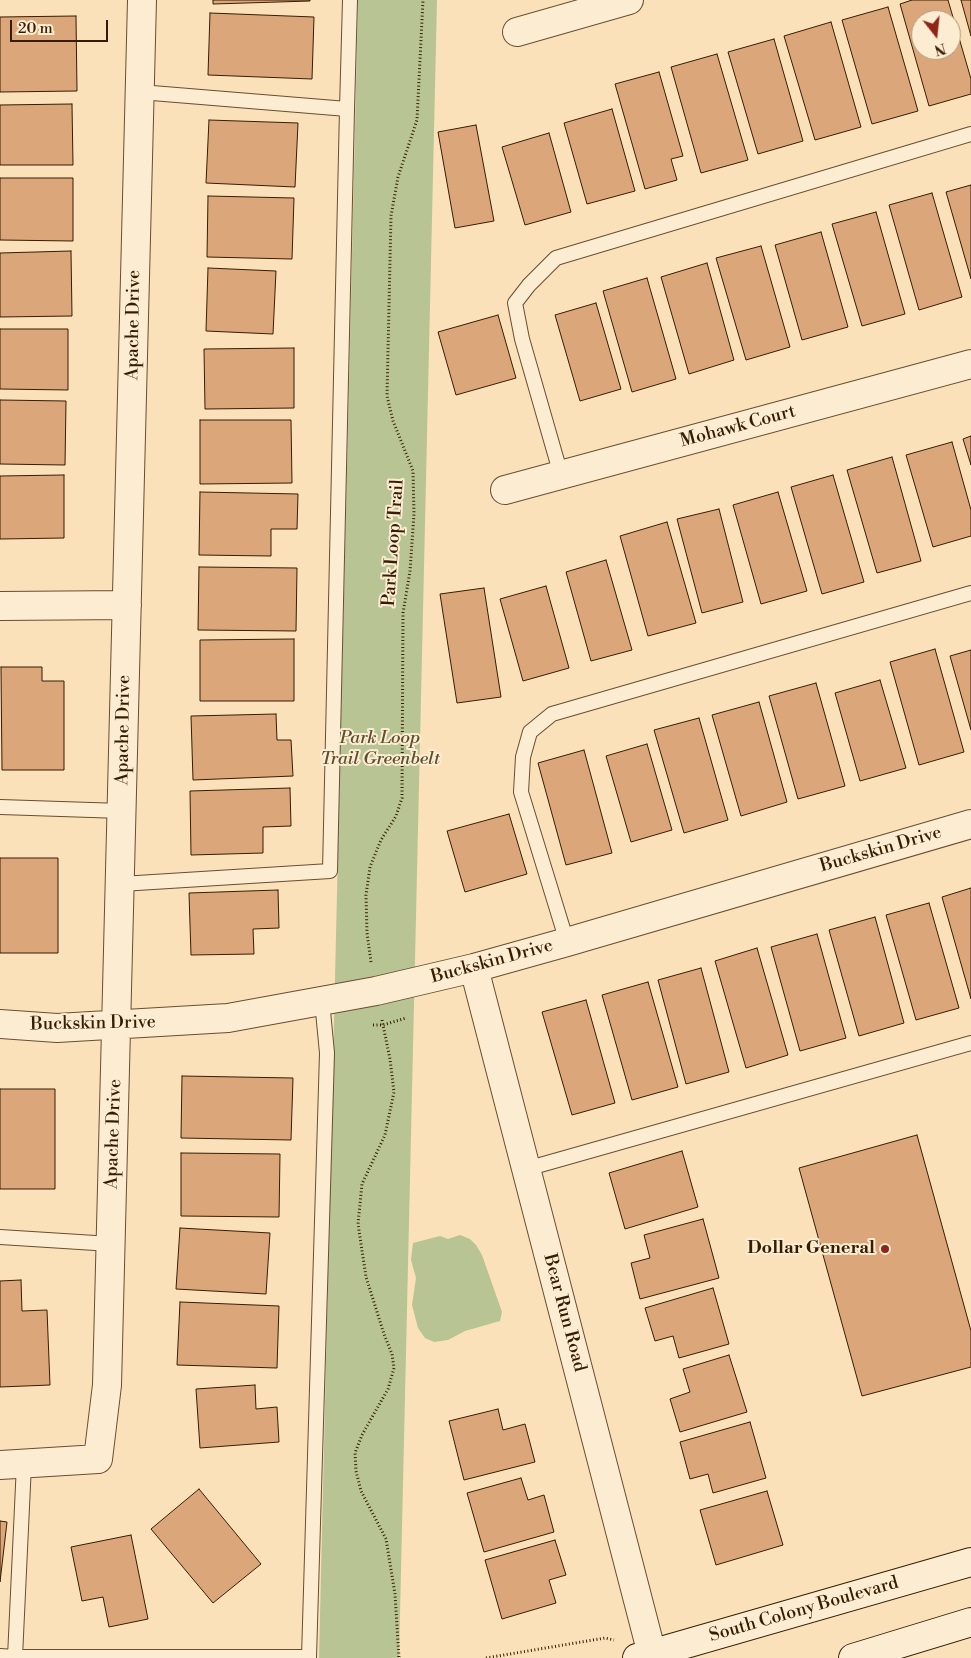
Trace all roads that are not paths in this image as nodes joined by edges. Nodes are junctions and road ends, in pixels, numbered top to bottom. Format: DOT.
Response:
graph roads {
  1 [pos="142,0"];
  2 [pos="350,0"];
  3 [pos="629,0"];
  4 [pos="517,32"];
  5 [pos="140,92"];
  6 [pos="347,109"];
  7 [pos="971,134"];
  8 [pos="971,364"];
  9 [pos="561,475"];
  10 [pos="505,490"];
  11 [pos="971,593"];
  12 [pos="127,605"];
  13 [pos="0,606"];
  14 [pos="0,808"];
  15 [pos="122,811"];
  16 [pos="971,824"];
  17 [pos="121,884"];
  18 [pos="566,942"];
  19 [pos="474,968"];
  20 [pos="322,1001"];
  21 [pos="0,1024"];
  22 [pos="117,1024"];
  23 [pos="971,1043"];
  24 [pos="526,1169"];
  25 [pos="0,1237"];
  26 [pos="111,1244"];
  27 [pos="12,1465"];
  28 [pos="971,1562"];
  29 [pos="971,1622"];
  30 [pos="640,1653"];
  31 [pos="0,1656"];
  32 [pos="15,1657"];
  33 [pos="853,1658"];
  1 -- 5 [label="street, Apache Drive"];
  2 -- 6 [label="lane"];
  3 -- 4 [label="street"];
  5 -- 6 [label="lane"];
  5 -- 12 [label="street, Apache Drive"];
  6 -- 17 [label="lane"];
  7 -- 9 [label="lane"];
  8 -- 9 [label="street, Mohawk Court"];
  9 -- 10 [label="street, Mohawk Court"];
  11 -- 18 [label="lane"];
  12 -- 13 [label="street"];
  12 -- 15 [label="street, Apache Drive"];
  14 -- 15 [label="lane"];
  15 -- 17 [label="street, Apache Drive"];
  16 -- 18 [label="street, Buckskin Drive"];
  17 -- 22 [label="street, Apache Drive"];
  18 -- 19 [label="street, Buckskin Drive"];
  19 -- 20 [label="street, Buckskin Drive"];
  19 -- 24 [label="street, Bear Run Road"];
  20 -- 22 [label="street, Buckskin Drive"];
  20 -- 32 [label="lane"];
  21 -- 22 [label="street, Buckskin Drive"];
  22 -- 26 [label="street, Apache Drive"];
  23 -- 24 [label="lane"];
  24 -- 30 [label="street, Bear Run Road"];
  25 -- 26 [label="lane"];
  26 -- 27 [label="street, Apache Drive"];
  27 -- 32 [label="lane"];
  28 -- 30 [label="street, South Colony Boulevard"];
  29 -- 33 [label="street"];
  31 -- 32 [label="lane"];
}
